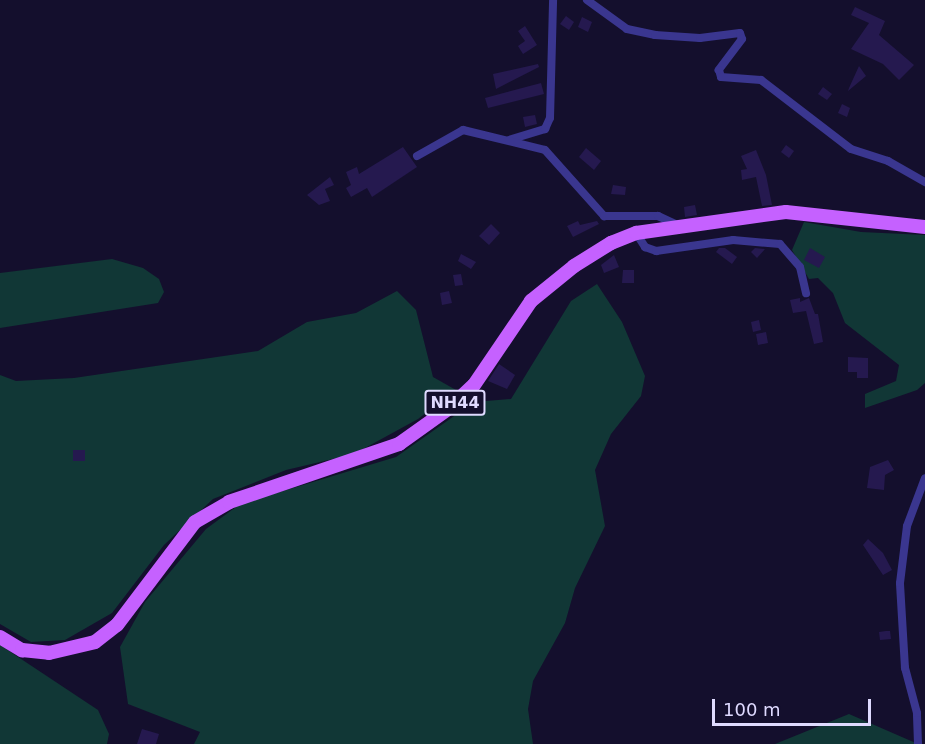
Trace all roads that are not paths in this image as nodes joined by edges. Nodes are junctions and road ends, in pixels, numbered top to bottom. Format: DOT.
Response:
graph roads {
  1 [pos="553,0"];
  2 [pos="587,0"];
  3 [pos="508,140"];
  4 [pos="417,156"];
  5 [pos="925,182"];
  6 [pos="925,227"];
  7 [pos="682,228"];
  8 [pos="636,233"];
  9 [pos="806,293"];
  10 [pos="925,478"];
  11 [pos="0,637"];
  12 [pos="918,744"];
  1 -- 3 [label="street"];
  2 -- 5 [label="street"];
  3 -- 4 [label="street"];
  3 -- 7 [label="street"];
  6 -- 7 [label="main road, NH44"];
  7 -- 8 [label="main road, NH44"];
  8 -- 9 [label="street"];
  8 -- 11 [label="main road, NH44"];
  10 -- 12 [label="street"];
}
